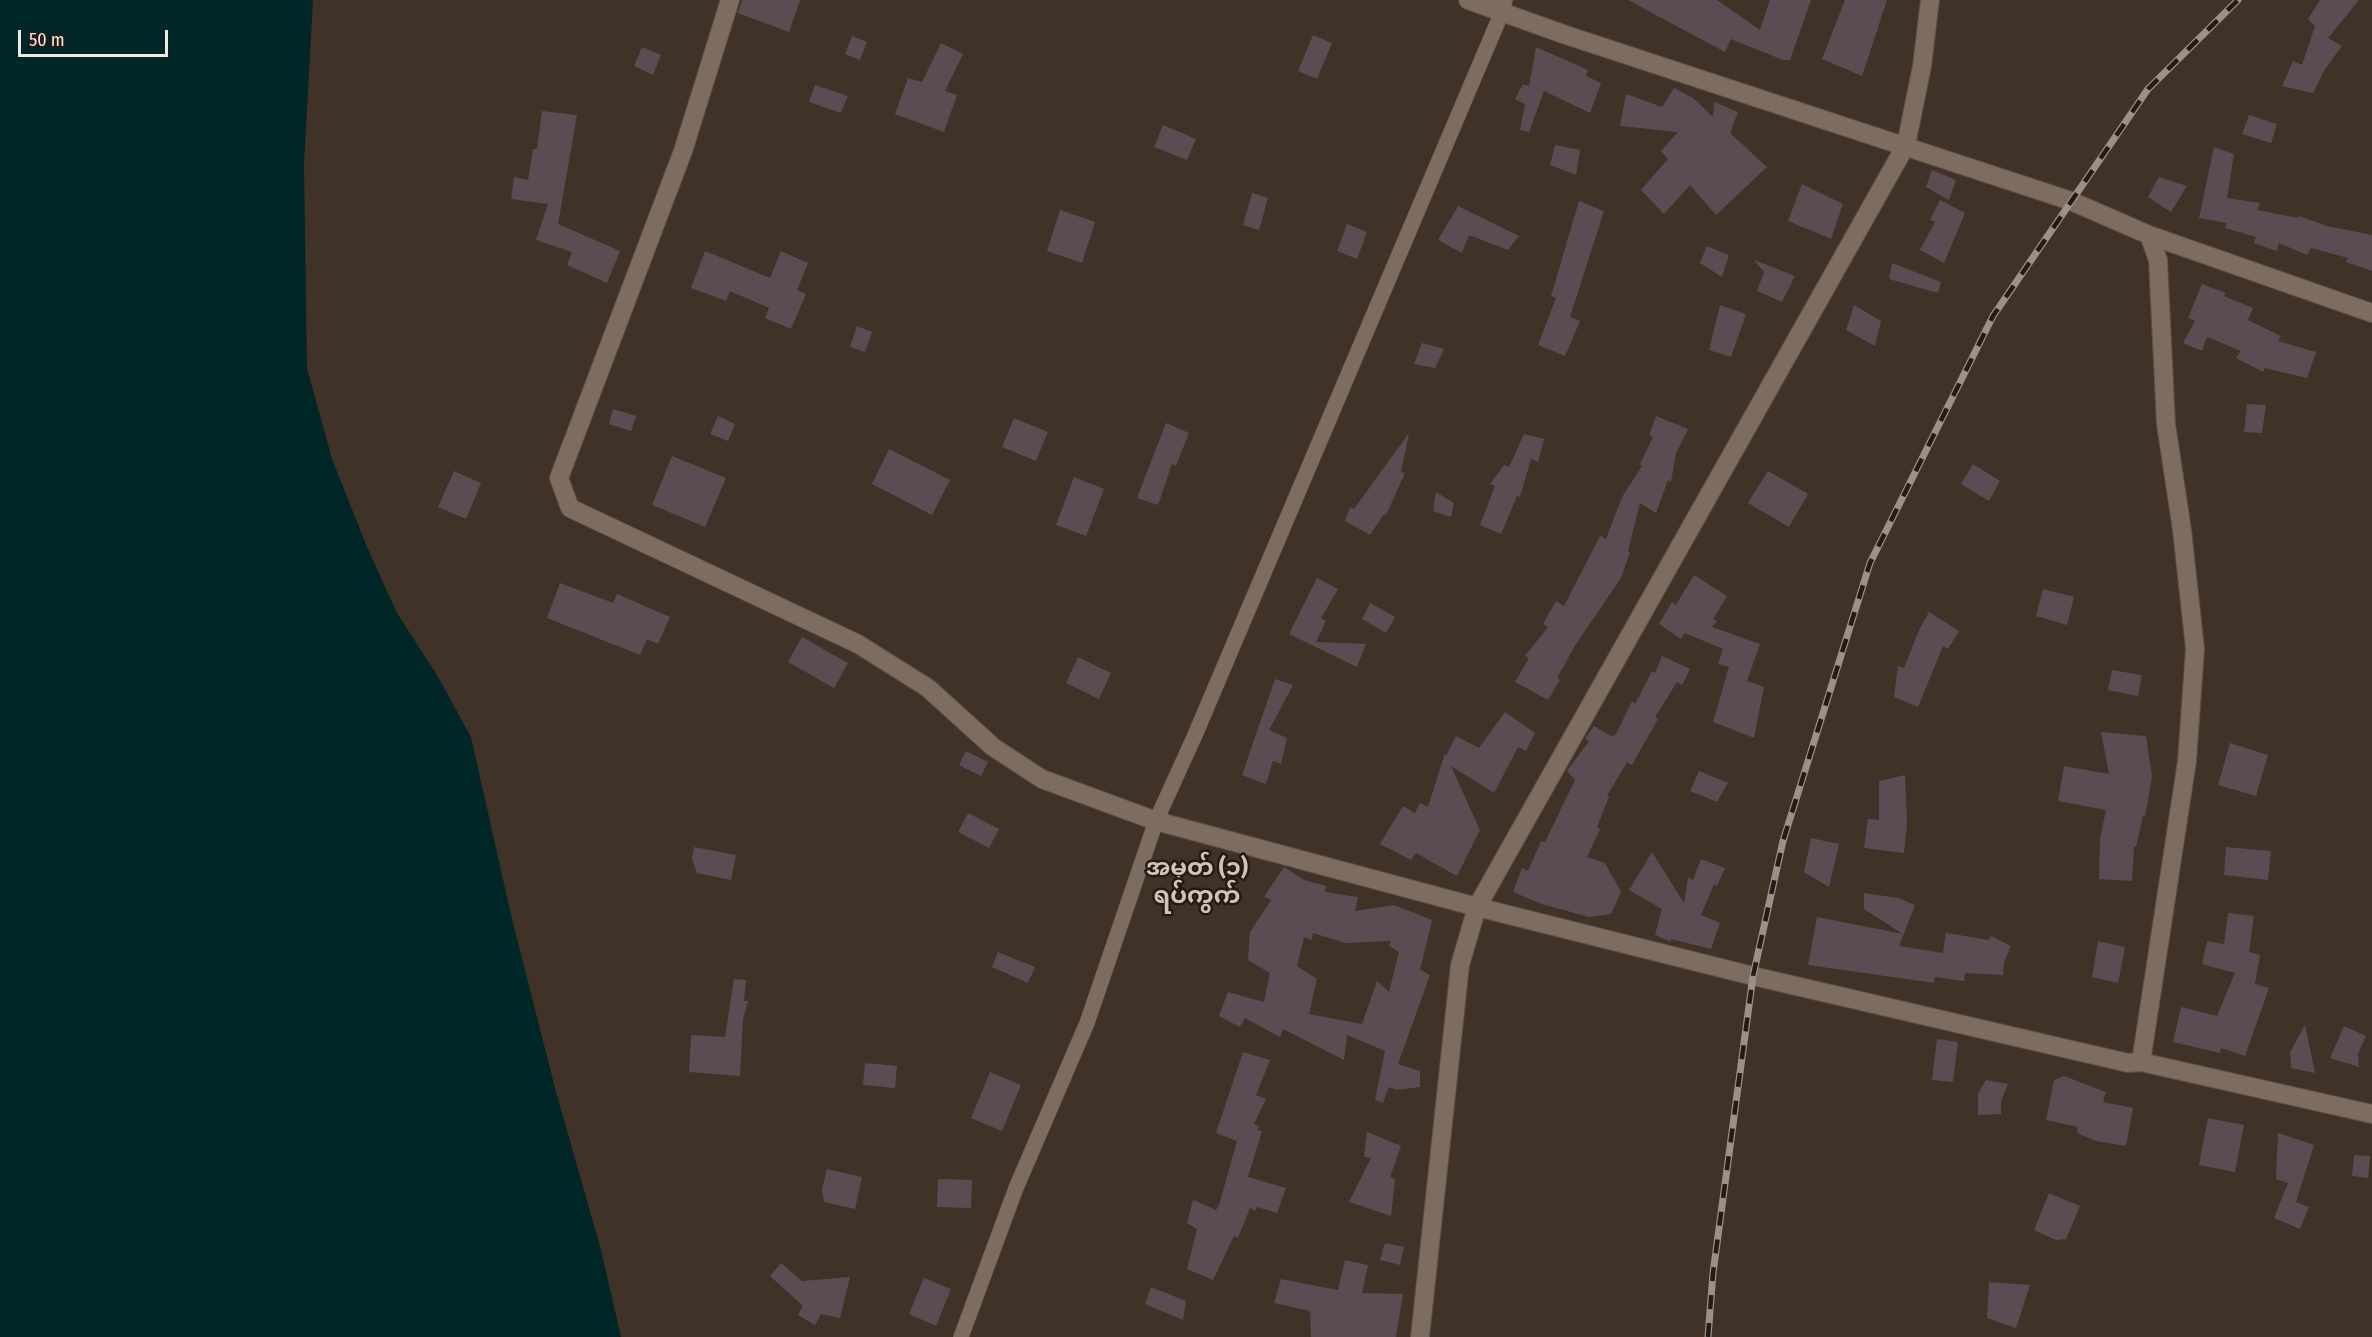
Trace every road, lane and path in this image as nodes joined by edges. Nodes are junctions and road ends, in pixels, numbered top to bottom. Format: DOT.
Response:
graph roads {
  1 [pos="730,0"];
  2 [pos="1468,0"];
  3 [pos="1930,0"];
  4 [pos="1503,6"];
  5 [pos="1906,145"];
  6 [pos="2149,235"];
  7 [pos="2372,313"];
  8 [pos="1156,821"];
  9 [pos="1477,906"];
  10 [pos="2141,1062"];
  11 [pos="2372,1114"];
  12 [pos="961,1337"];
  13 [pos="1420,1337"];
  1 -- 8 [label="street"];
  2 -- 4 [label="street"];
  3 -- 5 [label="street"];
  4 -- 5 [label="street"];
  4 -- 8 [label="street"];
  5 -- 6 [label="street"];
  5 -- 9 [label="street"];
  6 -- 7 [label="street"];
  6 -- 10 [label="street"];
  8 -- 9 [label="street"];
  8 -- 12 [label="street"];
  9 -- 10 [label="street"];
  9 -- 13 [label="street"];
  10 -- 11 [label="street"];
}
